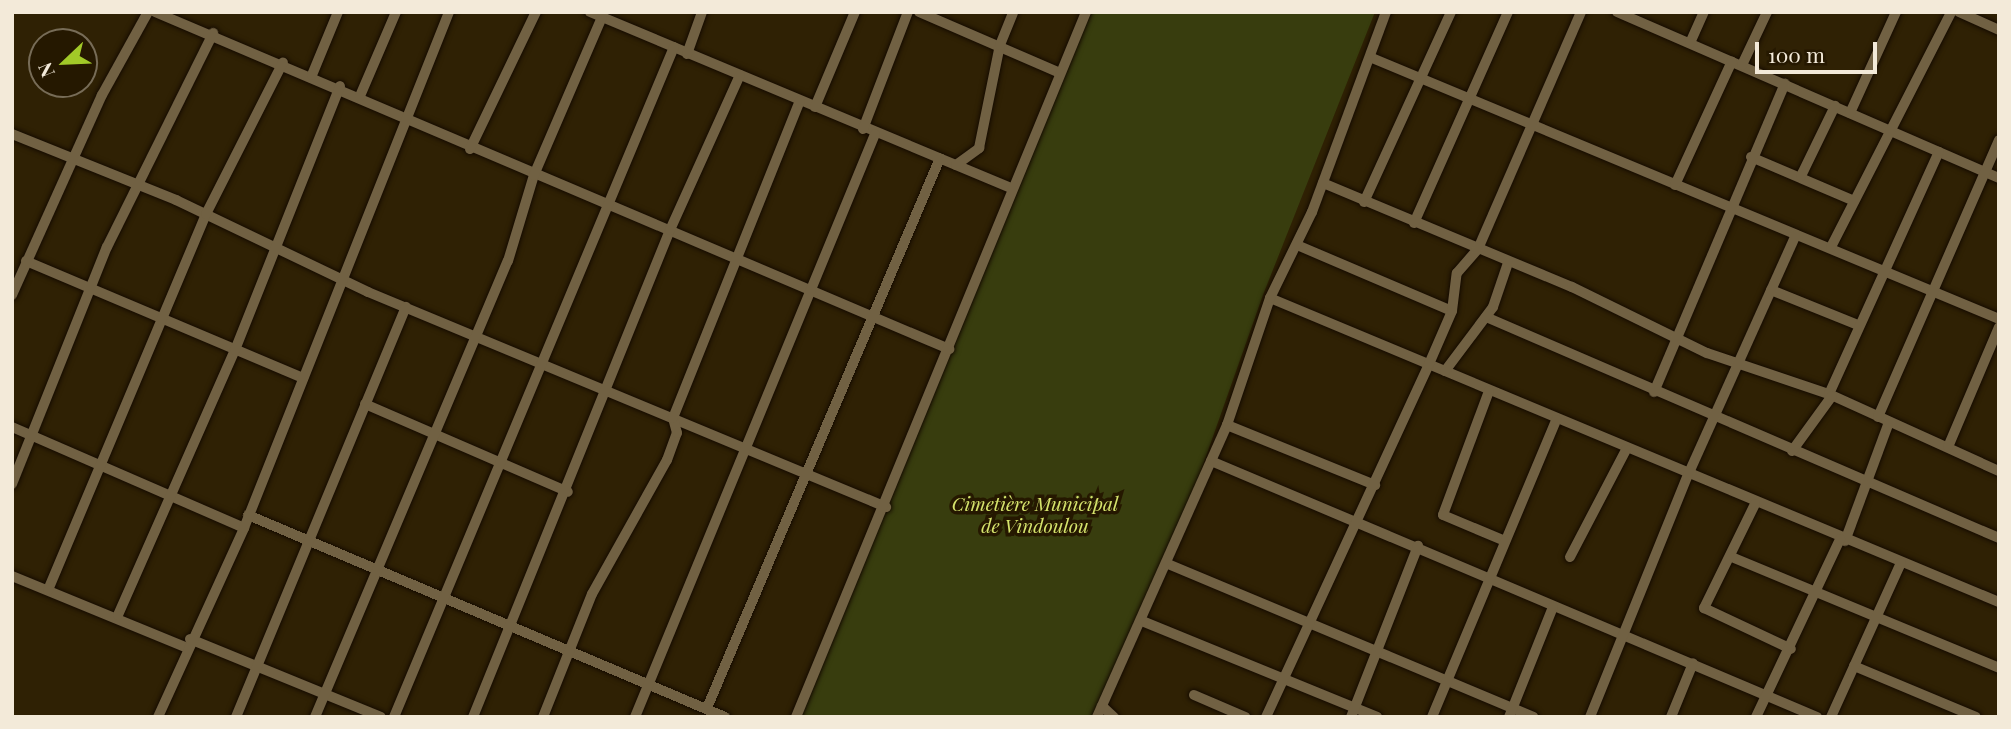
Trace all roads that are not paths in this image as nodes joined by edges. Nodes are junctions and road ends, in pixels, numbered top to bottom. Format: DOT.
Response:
graph roads {
  1 [pos="148,12"];
  2 [pos="155,12"];
  3 [pos="338,12"];
  4 [pos="396,12"];
  5 [pos="449,12"];
  6 [pos="536,12"];
  7 [pos="590,12"];
  8 [pos="702,12"];
  9 [pos="855,12"];
  10 [pos="908,12"];
  11 [pos="919,12"];
  12 [pos="1013,12"];
  13 [pos="1086,12"];
  14 [pos="1386,12"];
  15 [pos="1451,12"];
  16 [pos="1508,12"];
  17 [pos="1581,12"];
  18 [pos="1617,12"];
  19 [pos="1704,12"];
  20 [pos="1767,12"];
  21 [pos="1896,12"];
  22 [pos="1951,12"];
  23 [pos="1959,12"];
  24 [pos="603,17"];
  25 [pos="943,17"];
  26 [pos="1999,30"];
  27 [pos="213,33"];
  28 [pos="1690,43"];
  29 [pos="1000,45"];
  30 [pos="674,47"];
  31 [pos="687,54"];
  32 [pos="1372,58"];
  33 [pos="283,62"];
  34 [pos="1737,63"];
  35 [pos="1060,73"];
  36 [pos="313,75"];
  37 [pos="740,75"];
  38 [pos="1419,76"];
  39 [pos="1785,84"];
  40 [pos="340,86"];
  41 [pos="360,96"];
  42 [pos="1469,100"];
  43 [pos="800,101"];
  44 [pos="1835,106"];
  45 [pos="815,107"];
  46 [pos="1850,113"];
  47 [pos="405,117"];
  48 [pos="1533,125"];
  49 [pos="863,129"];
  50 [pos="1893,133"];
  51 [pos="12,134"];
  52 [pos="875,134"];
  53 [pos="1999,140"];
  54 [pos="470,149"];
  55 [pos="1939,152"];
  56 [pos="1751,157"];
  57 [pos="940,158"];
  58 [pos="74,160"];
  59 [pos="956,165"];
  60 [pos="1984,173"];
  61 [pos="534,175"];
  62 [pos="1801,176"];
  63 [pos="1999,178"];
  64 [pos="136,183"];
  65 [pos="1323,183"];
  66 [pos="1675,185"];
  67 [pos="1011,188"];
  68 [pos="1854,201"];
  69 [pos="1364,202"];
  70 [pos="1728,206"];
  71 [pos="610,207"];
  72 [pos="206,214"];
  73 [pos="1414,223"];
  74 [pos="670,230"];
  75 [pos="1797,236"];
  76 [pos="276,245"];
  77 [pos="1297,245"];
  78 [pos="1831,247"];
  79 [pos="1478,249"];
  80 [pos="737,259"];
  81 [pos="26,261"];
  82 [pos="1508,263"];
  83 [pos="1884,270"];
  84 [pos="16,272"];
  85 [pos="344,276"];
  86 [pos="90,287"];
  87 [pos="1771,290"];
  88 [pos="809,292"];
  89 [pos="1934,292"];
  90 [pos="12,295"];
  91 [pos="1269,298"];
  92 [pos="406,307"];
  93 [pos="1452,311"];
  94 [pos="162,317"];
  95 [pos="872,317"];
  96 [pos="1486,317"];
  97 [pos="1999,319"];
  98 [pos="1858,325"];
  99 [pos="1999,327"];
  100 [pos="474,332"];
  101 [pos="1679,339"];
  102 [pos="949,349"];
  103 [pos="235,350"];
  104 [pos="1429,364"];
  105 [pos="541,365"];
  106 [pos="1739,365"];
  107 [pos="1445,371"];
  108 [pos="303,378"];
  109 [pos="607,391"];
  110 [pos="1489,391"];
  111 [pos="1654,393"];
  112 [pos="1831,395"];
  113 [pos="365,404"];
  114 [pos="1878,417"];
  115 [pos="673,418"];
  116 [pos="1713,418"];
  117 [pos="1556,420"];
  118 [pos="1889,422"];
  119 [pos="1227,425"];
  120 [pos="12,427"];
  121 [pos="432,434"];
  122 [pos="33,435"];
  123 [pos="1948,447"];
  124 [pos="745,449"];
  125 [pos="1626,450"];
  126 [pos="1793,451"];
  127 [pos="1212,461"];
  128 [pos="502,462"];
  129 [pos="100,465"];
  130 [pos="1998,469"];
  131 [pos="1688,475"];
  132 [pos="807,476"];
  133 [pos="12,484"];
  134 [pos="1375,485"];
  135 [pos="1871,485"];
  136 [pos="568,492"];
  137 [pos="172,496"];
  138 [pos="1755,504"];
  139 [pos="886,507"];
  140 [pos="248,515"];
  141 [pos="1359,519"];
  142 [pos="244,528"];
  143 [pos="1999,538"];
  144 [pos="313,539"];
  145 [pos="1843,540"];
  146 [pos="1505,541"];
  147 [pos="1418,546"];
  148 [pos="1570,557"];
  149 [pos="1734,558"];
  150 [pos="1901,563"];
  151 [pos="1168,564"];
  152 [pos="382,567"];
  153 [pos="12,576"];
  154 [pos="1489,577"];
  155 [pos="48,590"];
  156 [pos="1820,592"];
  157 [pos="443,595"];
  158 [pos="1999,603"];
  159 [pos="1553,607"];
  160 [pos="1877,614"];
  161 [pos="118,615"];
  162 [pos="1142,621"];
  163 [pos="1312,621"];
  164 [pos="510,627"];
  165 [pos="1623,635"];
  166 [pos="188,643"];
  167 [pos="1377,647"];
  168 [pos="1791,649"];
  169 [pos="569,653"];
  170 [pos="1693,663"];
  171 [pos="258,665"];
  172 [pos="1854,666"];
  173 [pos="1999,668"];
  174 [pos="1444,679"];
  175 [pos="1284,681"];
  176 [pos="649,683"];
  177 [pos="325,691"];
  178 [pos="1194,695"];
  179 [pos="1767,697"];
  180 [pos="1102,706"];
  181 [pos="710,712"];
  182 [pos="1353,712"];
  183 [pos="1510,713"];
  184 [pos="158,717"];
  185 [pos="236,717"];
  186 [pos="315,717"];
  187 [pos="381,717"];
  188 [pos="394,717"];
  189 [pos="473,717"];
  190 [pos="543,717"];
  191 [pos="635,717"];
  192 [pos="725,717"];
  193 [pos="796,717"];
  194 [pos="1097,717"];
  195 [pos="1114,717"];
  196 [pos="1245,717"];
  197 [pos="1266,717"];
  198 [pos="1377,717"];
  199 [pos="1432,717"];
  200 [pos="1533,717"];
  201 [pos="1590,717"];
  202 [pos="1671,717"];
  203 [pos="1756,717"];
  204 [pos="1817,717"];
  205 [pos="1831,717"];
  206 [pos="1976,717"];
  1 -- 58 [label="street"];
  2 -- 27 [label="street"];
  3 -- 36 [label="street"];
  4 -- 41 [label="street"];
  5 -- 47 [label="street"];
  6 -- 54 [label="street"];
  7 -- 24 [label="street"];
  8 -- 31 [label="street"];
  9 -- 45 [label="street"];
  10 -- 49 [label="street"];
  11 -- 25 [label="street"];
  12 -- 29 [label="street"];
  13 -- 35 [label="street"];
  14 -- 32 [label="street"];
  15 -- 38 [label="street"];
  16 -- 42 [label="street"];
  17 -- 48 [label="street"];
  18 -- 28 [label="street"];
  19 -- 28 [label="street"];
  20 -- 34 [label="street"];
  21 -- 46 [label="street"];
  22 -- 50 [label="street"];
  23 -- 26 [label="street"];
  24 -- 30 [label="street"];
  24 -- 61 [label="street"];
  25 -- 29 [label="street"];
  27 -- 33 [label="street"];
  27 -- 64 [label="street"];
  28 -- 34 [label="street"];
  29 -- 35 [label="street"];
  29 -- 59 [label="street"];
  30 -- 31 [label="street"];
  30 -- 71 [label="street"];
  31 -- 37 [label="street"];
  32 -- 38 [label="street"];
  32 -- 65 [label="street"];
  33 -- 36 [label="street"];
  33 -- 72 [label="street"];
  34 -- 39 [label="street"];
  34 -- 66 [label="street"];
  35 -- 67 [label="street"];
  36 -- 40 [label="street"];
  37 -- 43 [label="street"];
  37 -- 74 [label="street"];
  38 -- 42 [label="street"];
  38 -- 69 [label="street"];
  39 -- 44 [label="street"];
  39 -- 56 [label="street"];
  40 -- 41 [label="street"];
  40 -- 76 [label="street"];
  41 -- 47 [label="street"];
  42 -- 48 [label="street"];
  42 -- 73 [label="street"];
  43 -- 45 [label="street"];
  43 -- 80 [label="street"];
  44 -- 46 [label="street"];
  44 -- 62 [label="street"];
  45 -- 49 [label="street"];
  46 -- 50 [label="street"];
  47 -- 54 [label="street"];
  47 -- 85 [label="street"];
  48 -- 66 [label="street"];
  48 -- 79 [label="street"];
  49 -- 52 [label="street"];
  50 -- 55 [label="street"];
  50 -- 68 [label="street"];
  51 -- 58 [label="street"];
  52 -- 57 [label="street"];
  52 -- 88 [label="street"];
  53 -- 60 [label="street"];
  54 -- 61 [label="street"];
  55 -- 60 [label="street"];
  55 -- 83 [label="street"];
  56 -- 62 [label="street"];
  56 -- 70 [label="street"];
  57 -- 59 [label="street"];
  57 -- 95 [label="street"];
  58 -- 64 [label="street"];
  58 -- 81 [label="street"];
  59 -- 67 [label="street"];
  60 -- 63 [label="street"];
  60 -- 89 [label="street"];
  61 -- 71 [label="street"];
  61 -- 100 [label="street"];
  62 -- 68 [label="street"];
  64 -- 72 [label="street"];
  64 -- 86 [label="street"];
  65 -- 69 [label="street"];
  65 -- 77 [label="street"];
  66 -- 70 [label="street"];
  67 -- 102 [label="street"];
  68 -- 78 [label="street"];
  69 -- 73 [label="street"];
  70 -- 75 [label="street"];
  70 -- 101 [label="street"];
  71 -- 74 [label="street"];
  71 -- 105 [label="street"];
  72 -- 76 [label="street"];
  72 -- 94 [label="street"];
  73 -- 79 [label="street"];
  74 -- 80 [label="street"];
  74 -- 109 [label="street"];
  75 -- 78 [label="street"];
  75 -- 87 [label="street"];
  76 -- 85 [label="street"];
  76 -- 103 [label="street"];
  77 -- 91 [label="street"];
  77 -- 93 [label="street"];
  78 -- 83 [label="street"];
  79 -- 82 [label="street"];
  79 -- 93 [label="street"];
  80 -- 88 [label="street"];
  80 -- 115 [label="street"];
  81 -- 84 [label="street"];
  81 -- 86 [label="street"];
  82 -- 96 [label="street"];
  82 -- 101 [label="street"];
  83 -- 89 [label="street"];
  83 -- 98 [label="street"];
  84 -- 90 [label="street"];
  85 -- 92 [label="street"];
  85 -- 108 [label="street"];
  86 -- 94 [label="street"];
  86 -- 122 [label="street"];
  87 -- 98 [label="street"];
  87 -- 106 [label="street"];
  88 -- 95 [label="street"];
  88 -- 124 [label="street"];
  89 -- 97 [label="street"];
  89 -- 114 [label="street"];
  91 -- 104 [label="street"];
  91 -- 119 [label="street"];
  92 -- 100 [label="street"];
  92 -- 113 [label="street"];
  93 -- 104 [label="street"];
  94 -- 103 [label="street"];
  94 -- 129 [label="street"];
  95 -- 102 [label="street"];
  95 -- 132 [label="street"];
  96 -- 107 [label="street"];
  96 -- 111 [label="street"];
  98 -- 112 [label="street"];
  99 -- 123 [label="street"];
  100 -- 105 [label="street"];
  100 -- 121 [label="street"];
  101 -- 106 [label="street"];
  101 -- 111 [label="street"];
  102 -- 139 [label="street"];
  103 -- 108 [label="street"];
  103 -- 137 [label="street"];
  104 -- 107 [label="street"];
  104 -- 134 [label="street"];
  105 -- 109 [label="street"];
  105 -- 128 [label="street"];
  106 -- 112 [label="street"];
  106 -- 116 [label="street"];
  107 -- 110 [label="street"];
  108 -- 140 [label="street"];
  109 -- 115 [label="street"];
  109 -- 136 [label="street"];
  110 -- 117 [label="street"];
  110 -- 146 [label="street"];
  111 -- 116 [label="street"];
  112 -- 114 [label="street"];
  112 -- 126 [label="street"];
  113 -- 121 [label="street"];
  113 -- 144 [label="street"];
  114 -- 118 [label="street"];
  115 -- 124 [label="street"];
  115 -- 169 [label="street"];
  116 -- 126 [label="street"];
  116 -- 131 [label="street"];
  117 -- 125 [label="street"];
  117 -- 146 [label="street"];
  118 -- 123 [label="street"];
  118 -- 135 [label="street"];
  119 -- 127 [label="street"];
  119 -- 134 [label="street"];
  120 -- 122 [label="street"];
  121 -- 128 [label="street"];
  121 -- 152 [label="street"];
  122 -- 129 [label="street"];
  122 -- 133 [label="street"];
  123 -- 130 [label="street"];
  124 -- 132 [label="street"];
  124 -- 176 [label="street"];
  125 -- 131 [label="street"];
  125 -- 148 [label="street"];
  126 -- 135 [label="street"];
  127 -- 141 [label="street"];
  127 -- 151 [label="street"];
  128 -- 136 [label="street"];
  128 -- 157 [label="street"];
  129 -- 137 [label="street"];
  129 -- 155 [label="street"];
  131 -- 138 [label="street"];
  131 -- 165 [label="street"];
  132 -- 139 [label="street"];
  132 -- 181 [label="street"];
  134 -- 141 [label="street"];
  135 -- 143 [label="street"];
  135 -- 145 [label="street"];
  136 -- 164 [label="street"];
  137 -- 142 [label="street"];
  137 -- 161 [label="street"];
  138 -- 145 [label="street"];
  138 -- 149 [label="street"];
  139 -- 193 [label="street"];
  140 -- 142 [label="street"];
  140 -- 144 [label="street"];
  141 -- 147 [label="street"];
  141 -- 163 [label="street"];
  142 -- 166 [label="street"];
  144 -- 152 [label="street"];
  144 -- 171 [label="street"];
  145 -- 150 [label="street"];
  145 -- 156 [label="street"];
  146 -- 154 [label="street"];
  147 -- 154 [label="street"];
  147 -- 167 [label="street"];
  149 -- 156 [label="street"];
  149 -- 168 [label="street"];
  150 -- 158 [label="street"];
  150 -- 160 [label="street"];
  151 -- 162 [label="street"];
  151 -- 163 [label="street"];
  152 -- 157 [label="street"];
  152 -- 177 [label="street"];
  153 -- 155 [label="street"];
  154 -- 159 [label="street"];
  154 -- 174 [label="street"];
  155 -- 161 [label="street"];
  156 -- 160 [label="street"];
  156 -- 168 [label="street"];
  157 -- 164 [label="street"];
  157 -- 188 [label="street"];
  159 -- 165 [label="street"];
  159 -- 183 [label="street"];
  160 -- 172 [label="street"];
  160 -- 173 [label="street"];
  161 -- 166 [label="street"];
  162 -- 175 [label="street"];
  162 -- 180 [label="street"];
  163 -- 167 [label="street"];
  163 -- 175 [label="street"];
  164 -- 169 [label="street"];
  164 -- 189 [label="street"];
  165 -- 170 [label="street"];
  165 -- 201 [label="street"];
  166 -- 171 [label="street"];
  166 -- 184 [label="street"];
  167 -- 174 [label="street"];
  167 -- 182 [label="street"];
  168 -- 179 [label="street"];
  169 -- 176 [label="street"];
  169 -- 190 [label="street"];
  170 -- 179 [label="street"];
  170 -- 202 [label="street"];
  171 -- 177 [label="street"];
  171 -- 185 [label="street"];
  172 -- 205 [label="street"];
  172 -- 206 [label="street"];
  174 -- 183 [label="street"];
  174 -- 199 [label="street"];
  175 -- 182 [label="street"];
  175 -- 197 [label="street"];
  176 -- 181 [label="street"];
  176 -- 191 [label="street"];
  177 -- 186 [label="street"];
  177 -- 187 [label="street"];
  178 -- 196 [label="street"];
  179 -- 203 [label="street"];
  179 -- 204 [label="street"];
  180 -- 194 [label="street"];
  180 -- 195 [label="street"];
  181 -- 192 [label="street"];
  182 -- 198 [label="street"];
  183 -- 200 [label="street"];
}
